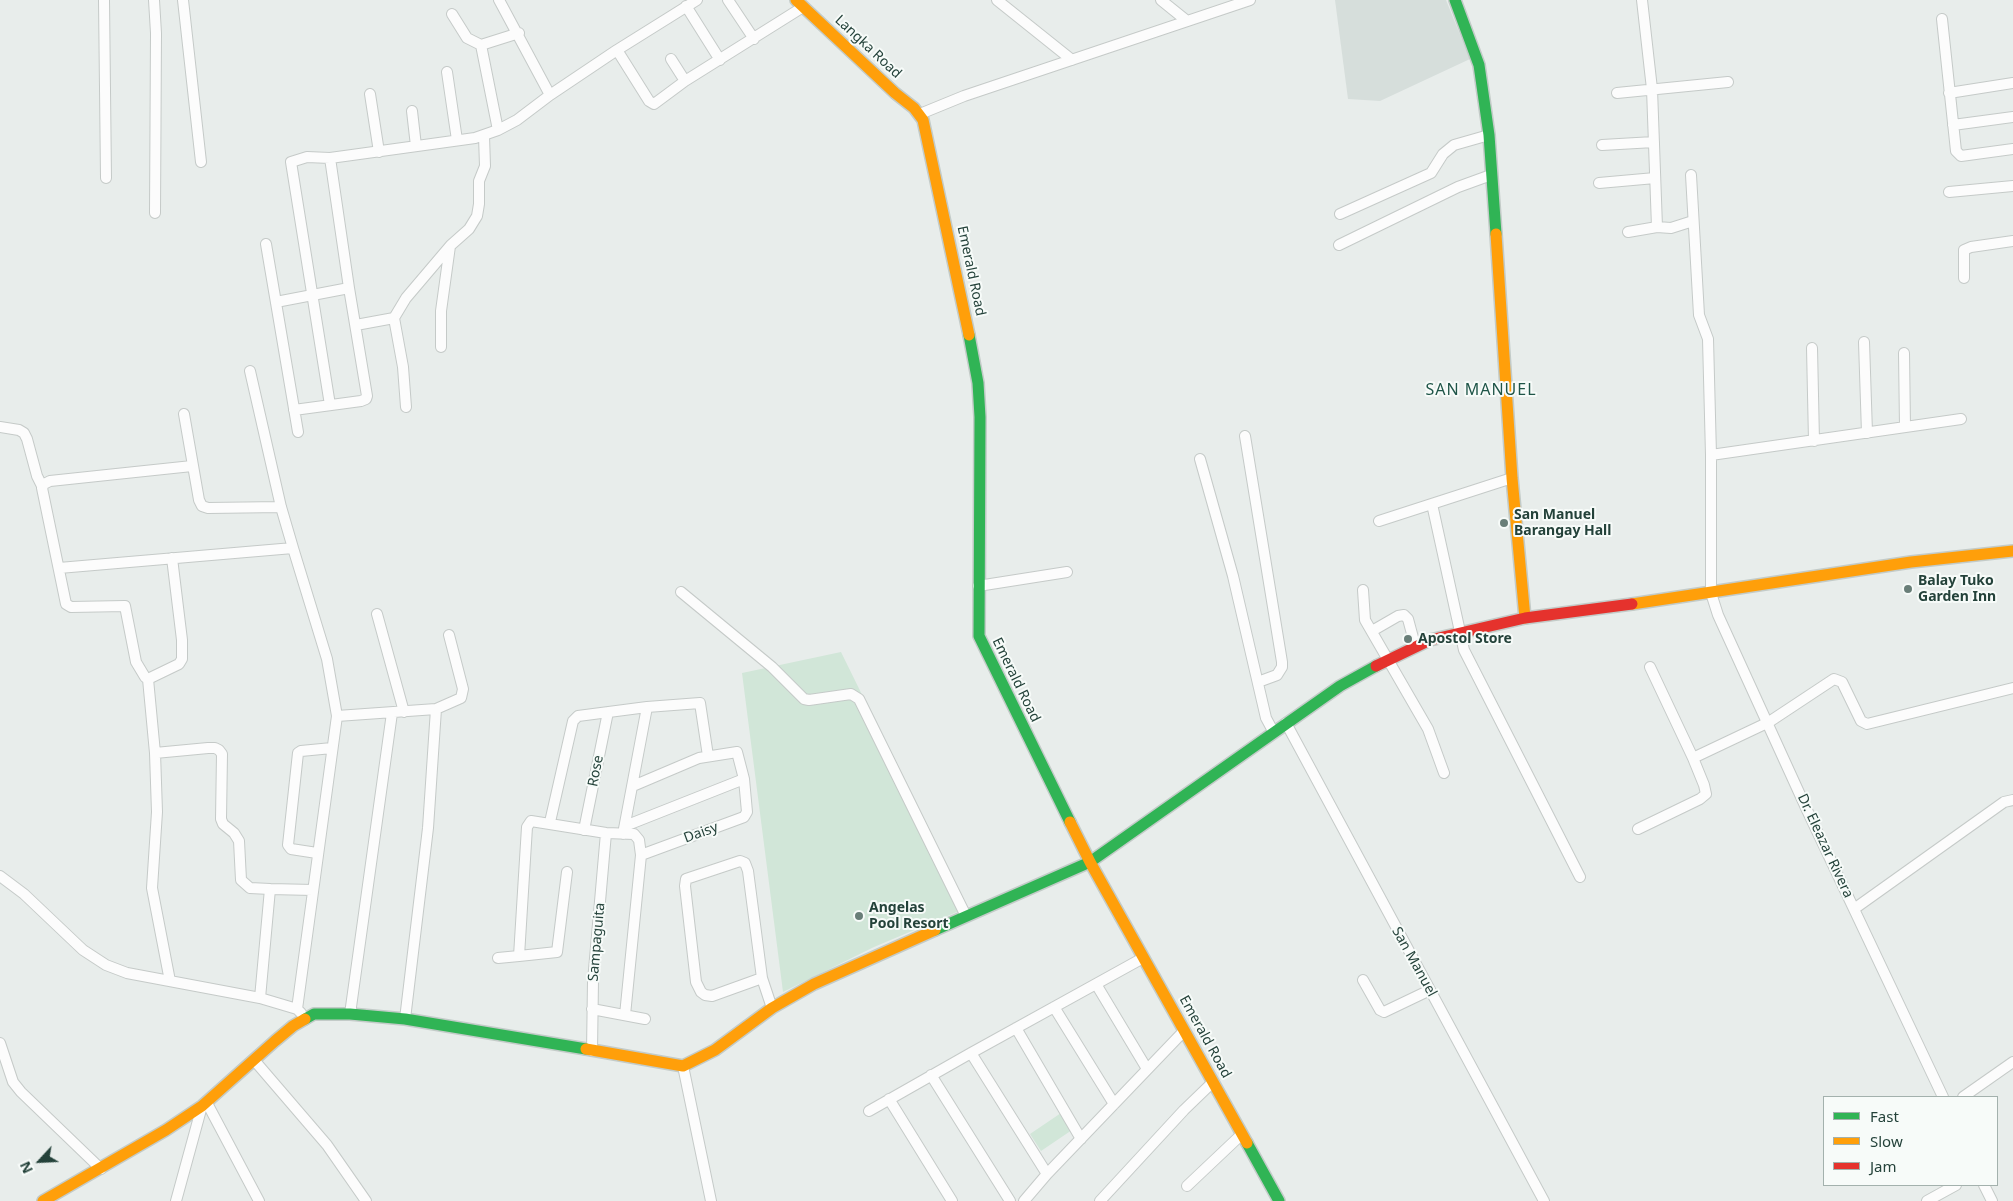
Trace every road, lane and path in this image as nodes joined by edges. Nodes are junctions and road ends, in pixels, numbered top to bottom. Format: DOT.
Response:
graph roads {
  1 [pos="104,0"];
  2 [pos="154,0"];
  3 [pos="183,0"];
  4 [pos="499,0"];
  5 [pos="697,0"];
  6 [pos="728,0"];
  7 [pos="997,0"];
  8 [pos="1161,0"];
  9 [pos="1250,0"];
  10 [pos="1455,0"];
  11 [pos="1643,0"];
  12 [pos="800,3"];
  13 [pos="686,6"];
  14 [pos="452,14"];
  15 [pos="1942,19"];
  16 [pos="1187,21"];
  17 [pos="519,34"];
  18 [pos="754,39"];
  19 [pos="481,45"];
  20 [pos="617,50"];
  21 [pos="671,59"];
  22 [pos="720,60"];
  23 [pos="1072,60"];
  24 [pos="447,72"];
  25 [pos="685,82"];
  26 [pos="1728,82"];
  27 [pos="2013,83"];
  28 [pos="1652,89"];
  29 [pos="1617,93"];
  30 [pos="1950,93"];
  31 [pos="370,94"];
  32 [pos="550,95"];
  33 [pos="412,111"];
  34 [pos="920,114"];
  35 [pos="2013,118"];
  36 [pos="1953,125"];
  37 [pos="498,130"];
  38 [pos="1489,135"];
  39 [pos="484,136"];
  40 [pos="457,140"];
  41 [pos="1654,142"];
  42 [pos="1602,145"];
  43 [pos="416,146"];
  44 [pos="2013,149"];
  45 [pos="379,152"];
  46 [pos="330,158"];
  47 [pos="201,162"];
  48 [pos="1491,175"];
  49 [pos="1691,175"];
  50 [pos="106,178"];
  51 [pos="1655,178"];
  52 [pos="1599,183"];
  53 [pos="2013,186"];
  54 [pos="1949,192"];
  55 [pos="155,213"];
  56 [pos="1340,214"];
  57 [pos="1692,221"];
  58 [pos="1657,227"];
  59 [pos="1628,232"];
  60 [pos="2013,241"];
  61 [pos="266,244"];
  62 [pos="451,245"];
  63 [pos="1339,245"];
  64 [pos="1964,278"];
  65 [pos="348,288"];
  66 [pos="314,296"];
  67 [pos="276,302"];
  68 [pos="394,318"];
  69 [pos="356,325"];
  70 [pos="1864,342"];
  71 [pos="441,347"];
  72 [pos="1812,348"];
  73 [pos="1904,353"];
  74 [pos="250,371"];
  75 [pos="330,405"];
  76 [pos="406,407"];
  77 [pos="294,410"];
  78 [pos="184,414"];
  79 [pos="1961,419"];
  80 [pos="0,427"];
  81 [pos="1905,427"];
  82 [pos="298,432"];
  83 [pos="1867,433"];
  84 [pos="1245,436"];
  85 [pos="1814,440"];
  86 [pos="1711,456"];
  87 [pos="1200,459"];
  88 [pos="192,466"];
  89 [pos="1512,478"];
  90 [pos="42,486"];
  91 [pos="1432,504"];
  92 [pos="281,507"];
  93 [pos="1379,521"];
  94 [pos="293,548"];
  95 [pos="2013,551"];
  96 [pos="172,558"];
  97 [pos="59,568"];
  98 [pos="1067,572"];
  99 [pos="978,586"];
  100 [pos="1363,590"];
  101 [pos="681,592"];
  102 [pos="1711,593"];
  103 [pos="377,614"];
  104 [pos="1525,618"];
  105 [pos="1372,631"];
  106 [pos="1459,632"];
  107 [pos="449,635"];
  108 [pos="1415,645"];
  109 [pos="1388,659"];
  110 [pos="1650,667"];
  111 [pos="148,679"];
  112 [pos="1258,682"];
  113 [pos="2013,688"];
  114 [pos="647,707"];
  115 [pos="436,709"];
  116 [pos="404,712"];
  117 [pos="608,712"];
  118 [pos="392,713"];
  119 [pos="337,716"];
  120 [pos="1768,722"];
  121 [pos="1286,723"];
  122 [pos="1274,731"];
  123 [pos="332,748"];
  124 [pos="155,753"];
  125 [pos="708,756"];
  126 [pos="1693,758"];
  127 [pos="1444,773"];
  128 [pos="744,779"];
  129 [pos="633,786"];
  130 [pos="2013,800"];
  131 [pos="550,822"];
  132 [pos="1638,829"];
  133 [pos="584,830"];
  134 [pos="624,830"];
  135 [pos="606,833"];
  136 [pos="317,853"];
  137 [pos="641,855"];
  138 [pos="1090,862"];
  139 [pos="567,872"];
  140 [pos="0,876"];
  141 [pos="1580,877"];
  142 [pos="270,889"];
  143 [pos="312,890"];
  144 [pos="1854,909"];
  145 [pos="966,916"];
  146 [pos="519,956"];
  147 [pos="498,958"];
  148 [pos="1143,958"];
  149 [pos="762,978"];
  150 [pos="1363,980"];
  151 [pos="170,982"];
  152 [pos="1096,984"];
  153 [pos="1430,990"];
  154 [pos="260,998"];
  155 [pos="1054,1007"];
  156 [pos="772,1008"];
  157 [pos="297,1009"];
  158 [pos="592,1009"];
  159 [pos="350,1014"];
  160 [pos="626,1015"];
  161 [pos="306,1017"];
  162 [pos="405,1019"];
  163 [pos="645,1019"];
  164 [pos="1016,1028"];
  165 [pos="1184,1031"];
  166 [pos="0,1043"];
  167 [pos="592,1051"];
  168 [pos="971,1053"];
  169 [pos="254,1060"];
  170 [pos="2013,1062"];
  171 [pos="682,1066"];
  172 [pos="1146,1069"];
  173 [pos="931,1075"];
  174 [pos="1213,1082"];
  175 [pos="1943,1096"];
  176 [pos="1964,1096"];
  177 [pos="889,1099"];
  178 [pos="205,1104"];
  179 [pos="1114,1104"];
  180 [pos="869,1111"];
  181 [pos="1242,1134"];
  182 [pos="1081,1139"];
  183 [pos="101,1169"];
  184 [pos="1047,1174"];
  185 [pos="1188,1186"];
  186 [pos="1954,1186"];
  187 [pos="1984,1186"];
  188 [pos="43,1201"];
  189 [pos="176,1201"];
  190 [pos="259,1201"];
  191 [pos="366,1201"];
  192 [pos="712,1201"];
  193 [pos="952,1201"];
  194 [pos="1010,1201"];
  195 [pos="1024,1201"];
  196 [pos="1100,1201"];
  197 [pos="1280,1201"];
  198 [pos="1544,1201"];
  199 [pos="1927,1201"];
  200 [pos="1992,1201"];
  1 -- 50 [label="street"];
  2 -- 55 [label="street"];
  3 -- 47 [label="street"];
  4 -- 17 [label="street"];
  5 -- 13 [label="street"];
  6 -- 18 [label="street"];
  7 -- 23 [label="street"];
  8 -- 16 [label="street"];
  9 -- 16 [label="street"];
  10 -- 38 [label="street"];
  11 -- 28 [label="street"];
  12 -- 18 [label="street"];
  12 -- 34 [label="street, Langka Road"];
  13 -- 20 [label="street"];
  13 -- 22 [label="street"];
  14 -- 19 [label="street"];
  15 -- 30 [label="street"];
  16 -- 23 [label="street"];
  17 -- 19 [label="street"];
  17 -- 32 [label="street"];
  18 -- 22 [label="street"];
  19 -- 37 [label="street"];
  20 -- 25 [label="street"];
  20 -- 32 [label="street"];
  21 -- 25 [label="street"];
  22 -- 25 [label="street"];
  23 -- 34 [label="street"];
  24 -- 40 [label="street"];
  26 -- 28 [label="street"];
  27 -- 30 [label="street"];
  28 -- 29 [label="street"];
  28 -- 41 [label="street"];
  30 -- 36 [label="street"];
  31 -- 45 [label="street"];
  32 -- 37 [label="street"];
  33 -- 43 [label="street"];
  34 -- 99 [label="street, Emerald Road"];
  35 -- 36 [label="street"];
  36 -- 44 [label="street"];
  37 -- 39 [label="street"];
  38 -- 48 [label="street"];
  38 -- 56 [label="street"];
  39 -- 40 [label="street"];
  39 -- 62 [label="street"];
  40 -- 43 [label="street"];
  41 -- 42 [label="street"];
  41 -- 51 [label="street"];
  43 -- 45 [label="street"];
  45 -- 46 [label="street"];
  46 -- 65 [label="street"];
  46 -- 66 [label="street"];
  48 -- 63 [label="street"];
  48 -- 89 [label="street"];
  49 -- 57 [label="street, Dr. Eleazar Rivera"];
  51 -- 52 [label="street"];
  51 -- 58 [label="street"];
  53 -- 54 [label="street"];
  57 -- 58 [label="street"];
  57 -- 86 [label="street, Dr. Eleazar Rivera"];
  58 -- 59 [label="street"];
  60 -- 64 [label="street"];
  61 -- 67 [label="street"];
  62 -- 68 [label="street"];
  62 -- 71 [label="street"];
  65 -- 66 [label="street"];
  65 -- 69 [label="street"];
  66 -- 67 [label="street"];
  66 -- 75 [label="street"];
  67 -- 77 [label="street"];
  68 -- 69 [label="street"];
  68 -- 76 [label="street"];
  69 -- 75 [label="street"];
  70 -- 83 [label="street"];
  72 -- 85 [label="street"];
  73 -- 81 [label="street"];
  74 -- 92 [label="street"];
  75 -- 77 [label="street"];
  77 -- 82 [label="street"];
  78 -- 88 [label="street"];
  79 -- 81 [label="street"];
  80 -- 90 [label="street"];
  81 -- 83 [label="street"];
  83 -- 85 [label="street"];
  84 -- 112 [label="street"];
  85 -- 86 [label="street"];
  86 -- 102 [label="street, Dr. Eleazar Rivera"];
  87 -- 112 [label="street"];
  88 -- 90 [label="street"];
  88 -- 92 [label="street"];
  89 -- 91 [label="street"];
  89 -- 104 [label="street"];
  90 -- 97 [label="street"];
  91 -- 93 [label="street"];
  91 -- 106 [label="street"];
  92 -- 94 [label="street"];
  94 -- 96 [label="street"];
  94 -- 119 [label="street"];
  95 -- 102 [label="street"];
  96 -- 97 [label="street"];
  96 -- 111 [label="street"];
  97 -- 111 [label="street"];
  98 -- 99 [label="street"];
  99 -- 138 [label="street, Emerald Road"];
  100 -- 105 [label="street"];
  101 -- 145 [label="street"];
  102 -- 104 [label="street"];
  102 -- 120 [label="street, Dr. Eleazar Rivera"];
  103 -- 116 [label="street"];
  104 -- 106 [label="street"];
  105 -- 108 [label="street"];
  105 -- 109 [label="street"];
  106 -- 108 [label="street"];
  106 -- 141 [label="street"];
  107 -- 115 [label="street"];
  108 -- 109 [label="street"];
  109 -- 121 [label="street"];
  109 -- 127 [label="street"];
  110 -- 126 [label="street"];
  111 -- 124 [label="street"];
  112 -- 122 [label="street"];
  113 -- 120 [label="street"];
  114 -- 117 [label="street"];
  114 -- 125 [label="street"];
  114 -- 129 [label="street"];
  115 -- 116 [label="street"];
  115 -- 162 [label="street"];
  116 -- 118 [label="street"];
  117 -- 131 [label="street"];
  117 -- 133 [label="street, Rose"];
  118 -- 119 [label="street"];
  118 -- 159 [label="street"];
  119 -- 123 [label="street"];
  120 -- 126 [label="street"];
  120 -- 144 [label="street, Dr. Eleazar Rivera"];
  121 -- 122 [label="street"];
  121 -- 153 [label="street, San Manuel"];
  122 -- 138 [label="street"];
  123 -- 136 [label="street"];
  123 -- 136 [label="street"];
  124 -- 142 [label="street"];
  124 -- 151 [label="street"];
  125 -- 128 [label="street, Daisy"];
  125 -- 129 [label="street, Daisy"];
  126 -- 132 [label="street"];
  128 -- 134 [label="street"];
  128 -- 137 [label="street, Daisy"];
  129 -- 134 [label="street"];
  130 -- 144 [label="street"];
  131 -- 133 [label="street"];
  131 -- 146 [label="street"];
  133 -- 135 [label="street"];
  134 -- 135 [label="street"];
  134 -- 137 [label="street"];
  135 -- 158 [label="street, Sampaguita"];
  136 -- 143 [label="street"];
  137 -- 160 [label="street"];
  138 -- 145 [label="street"];
  138 -- 148 [label="street, Emerald Road"];
  139 -- 146 [label="street"];
  140 -- 151 [label="street"];
  142 -- 143 [label="street"];
  142 -- 154 [label="street"];
  143 -- 157 [label="street"];
  144 -- 175 [label="street, Dr. Eleazar Rivera"];
  145 -- 156 [label="street"];
  146 -- 147 [label="street"];
  148 -- 152 [label="street"];
  148 -- 165 [label="street, Emerald Road"];
  149 -- 149 [label="street"];
  149 -- 156 [label="street"];
  150 -- 153 [label="street"];
  151 -- 154 [label="street"];
  152 -- 155 [label="street"];
  152 -- 172 [label="street"];
  153 -- 198 [label="street, San Manuel"];
  154 -- 157 [label="street"];
  155 -- 164 [label="street"];
  155 -- 179 [label="street"];
  156 -- 171 [label="street"];
  157 -- 161 [label="street"];
  158 -- 160 [label="street"];
  158 -- 167 [label="street, Sampaguita"];
  159 -- 161 [label="street"];
  159 -- 162 [label="street"];
  160 -- 163 [label="street"];
  161 -- 169 [label="street"];
  162 -- 167 [label="street"];
  164 -- 168 [label="street"];
  164 -- 182 [label="street"];
  165 -- 172 [label="street"];
  165 -- 174 [label="street, Emerald Road"];
  166 -- 183 [label="street"];
  167 -- 171 [label="street"];
  168 -- 173 [label="street"];
  168 -- 184 [label="street"];
  169 -- 178 [label="street"];
  169 -- 191 [label="street"];
  170 -- 176 [label="street"];
  171 -- 192 [label="street"];
  172 -- 179 [label="street"];
  173 -- 177 [label="street"];
  173 -- 194 [label="street"];
  174 -- 181 [label="street, Emerald Road"];
  174 -- 196 [label="street"];
  177 -- 180 [label="street"];
  177 -- 193 [label="street"];
  178 -- 183 [label="street"];
  178 -- 189 [label="street"];
  178 -- 190 [label="street"];
  179 -- 182 [label="street"];
  181 -- 185 [label="street"];
  181 -- 197 [label="street, Emerald Road"];
  182 -- 184 [label="street"];
  183 -- 188 [label="street"];
  184 -- 195 [label="street"];
  186 -- 199 [label="street"];
  187 -- 200 [label="street"];
}
